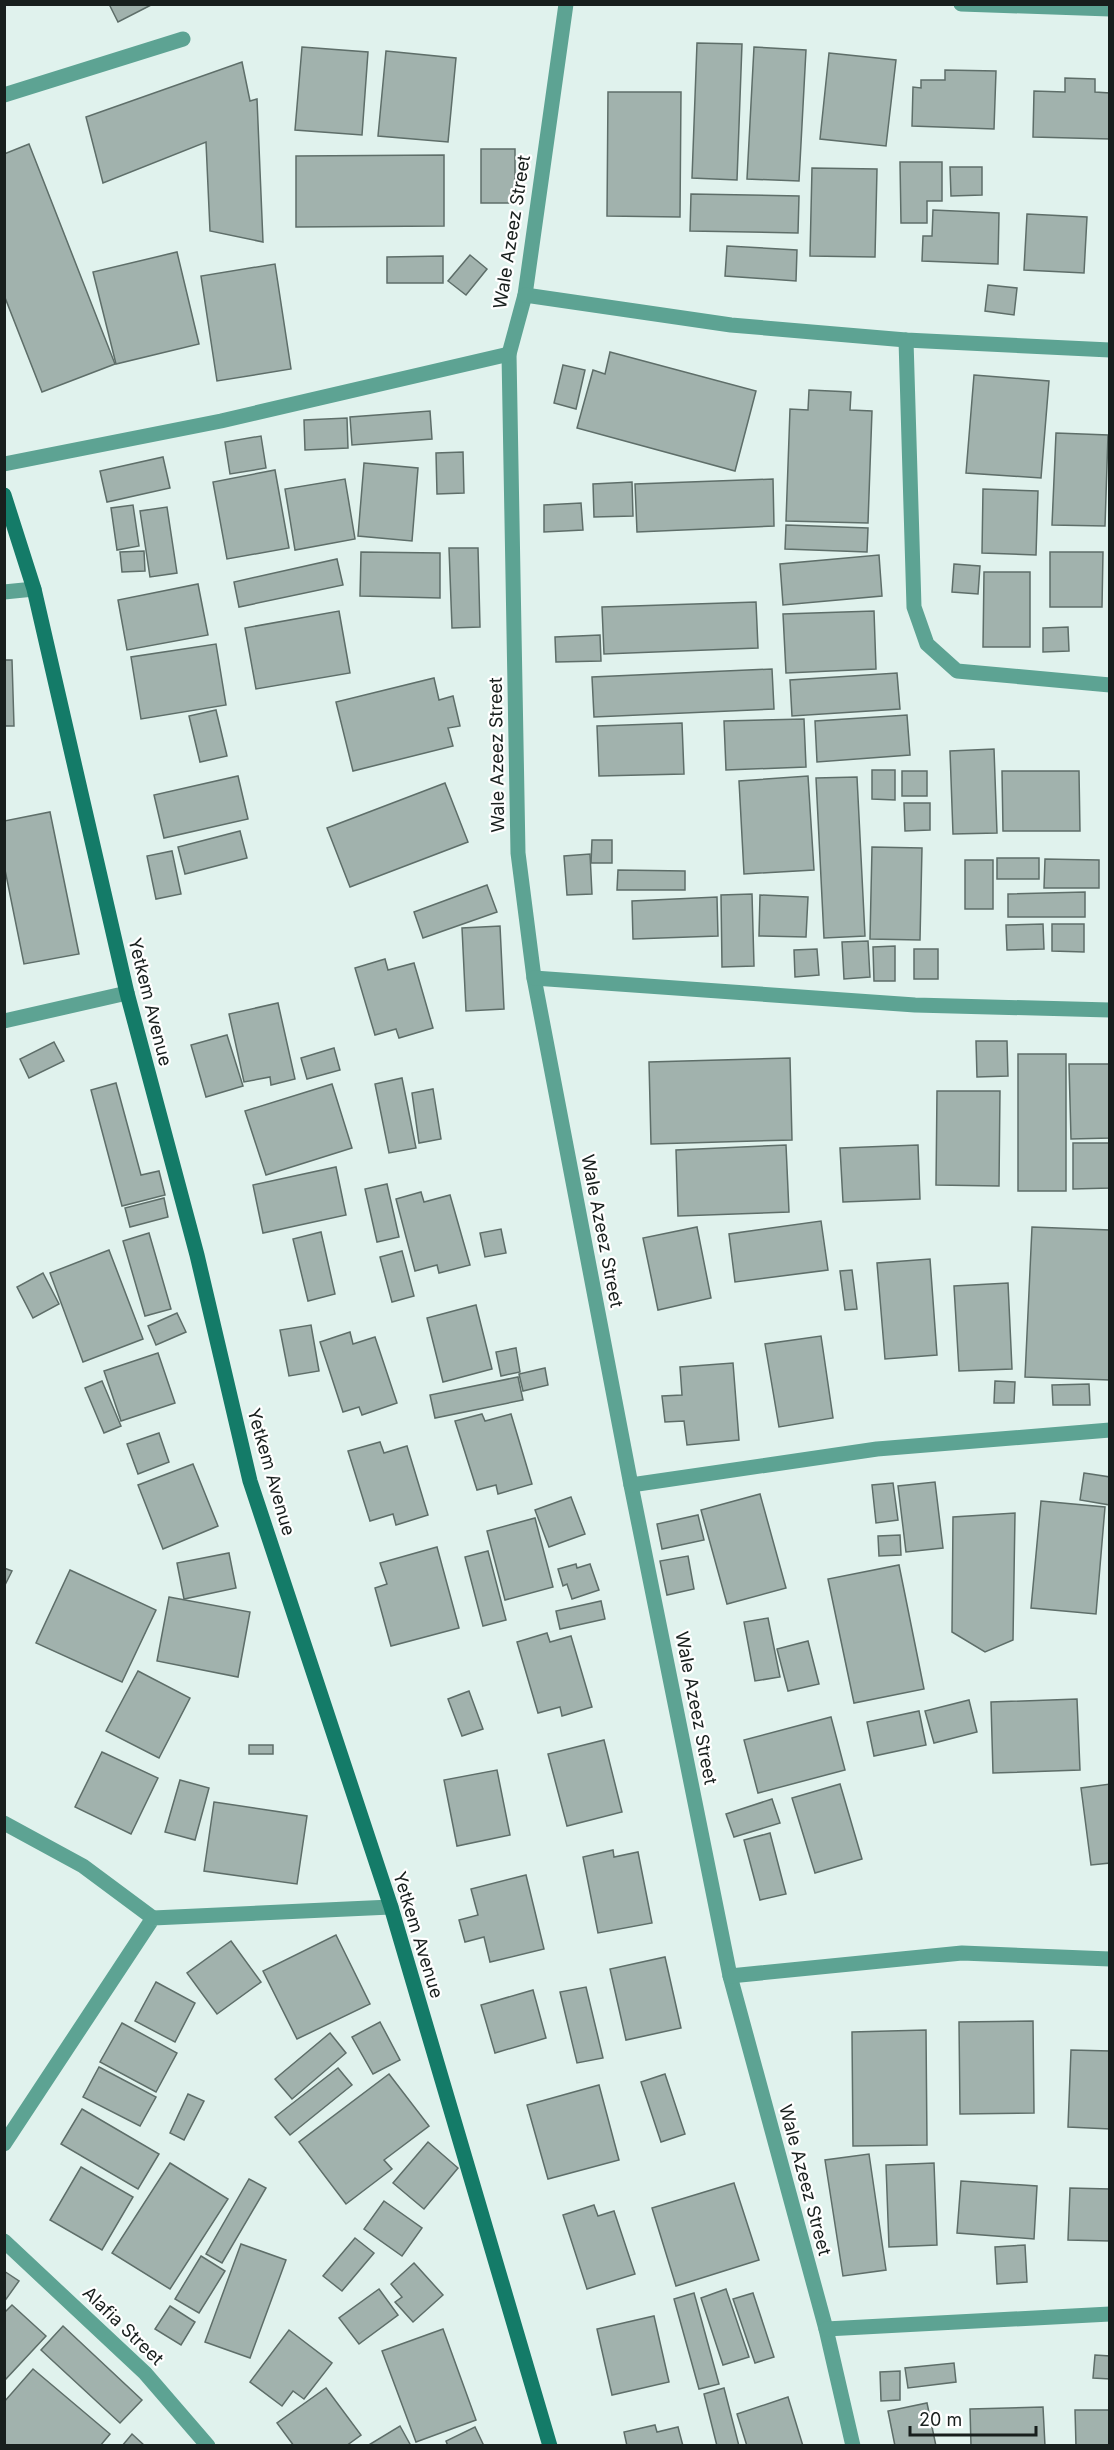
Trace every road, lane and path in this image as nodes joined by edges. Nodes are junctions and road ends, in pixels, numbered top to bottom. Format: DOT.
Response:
graph roads {
  1 [pos="566,4"];
  2 [pos="961,4"];
  3 [pos="1110,9"];
  4 [pos="183,39"];
  5 [pos="4,95"];
  6 [pos="525,295"];
  7 [pos="906,340"];
  8 [pos="1110,350"];
  9 [pos="509,354"];
  10 [pos="4,464"];
  11 [pos="4,495"];
  12 [pos="34,589"];
  13 [pos="4,592"];
  14 [pos="1110,685"];
  15 [pos="534,978"];
  16 [pos="127,993"];
  17 [pos="1110,1010"];
  18 [pos="4,1021"];
  19 [pos="1110,1430"];
  20 [pos="631,1485"];
  21 [pos="4,1822"];
  22 [pos="391,1907"];
  23 [pos="153,1918"];
  24 [pos="1110,1959"];
  25 [pos="730,1976"];
  26 [pos="4,2144"];
  27 [pos="4,2241"];
  28 [pos="1110,2314"];
  29 [pos="826,2329"];
  30 [pos="208,2445"];
  31 [pos="550,2445"];
  32 [pos="853,2445"];
  1 -- 6 [label="street, Wale Azeez Street"];
  2 -- 3 [label="street"];
  4 -- 5 [label="street"];
  6 -- 7 [label="street"];
  6 -- 9 [label="street, Wale Azeez Street"];
  7 -- 8 [label="street"];
  7 -- 14 [label="street"];
  9 -- 10 [label="street"];
  9 -- 15 [label="street, Wale Azeez Street"];
  11 -- 12 [label="street, Yetkem Avenue"];
  12 -- 13 [label="street"];
  12 -- 16 [label="street, Yetkem Avenue"];
  15 -- 17 [label="street"];
  15 -- 20 [label="street, Wale Azeez Street"];
  16 -- 18 [label="street"];
  16 -- 22 [label="street, Yetkem Avenue"];
  19 -- 20 [label="street"];
  20 -- 25 [label="street, Wale Azeez Street"];
  21 -- 23 [label="street"];
  22 -- 23 [label="street"];
  22 -- 31 [label="street, Yetkem Avenue"];
  23 -- 26 [label="street"];
  24 -- 25 [label="street"];
  25 -- 29 [label="street, Wale Azeez Street"];
  27 -- 30 [label="street, Alafia Street"];
  28 -- 29 [label="street"];
  29 -- 32 [label="street, Wale Azeez Street"];
}
